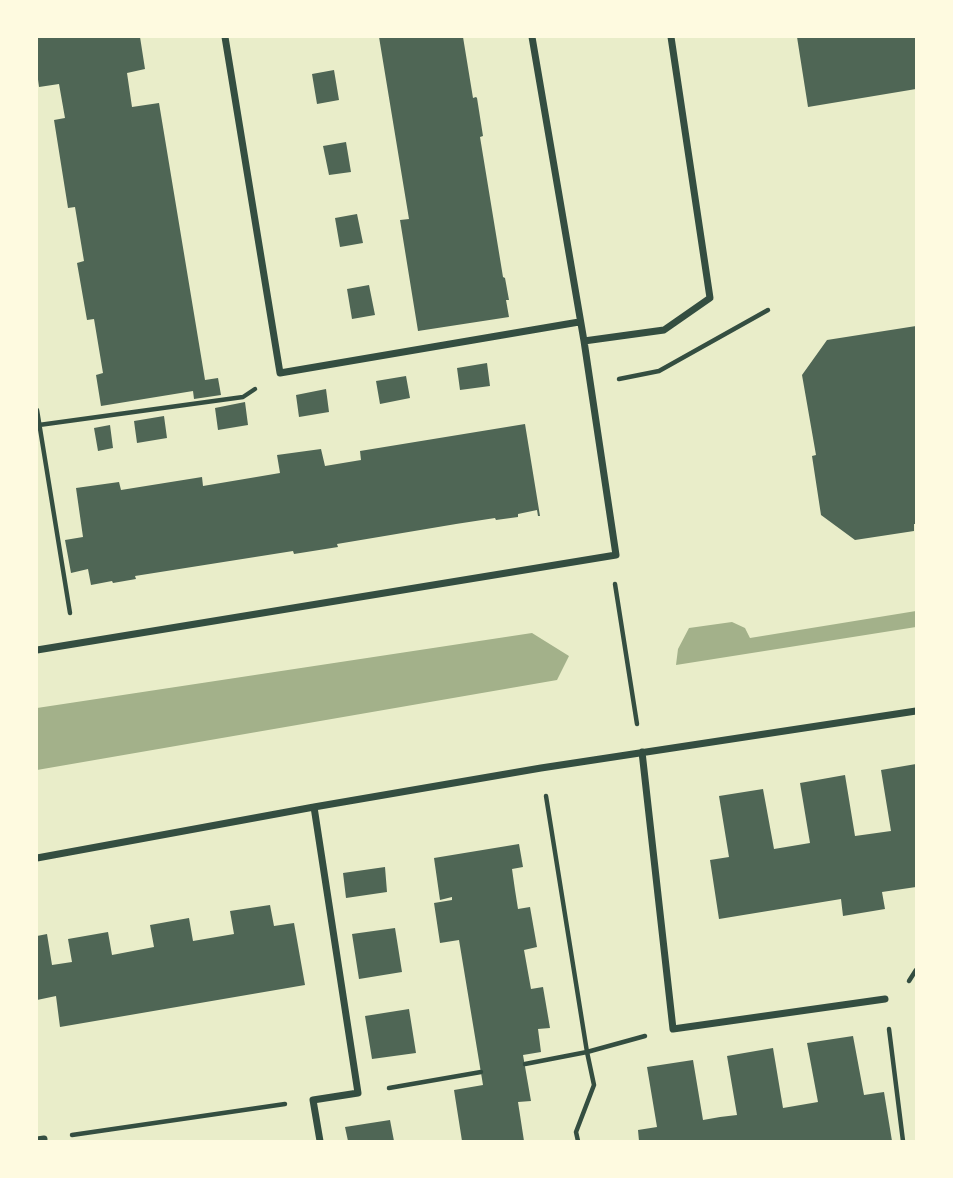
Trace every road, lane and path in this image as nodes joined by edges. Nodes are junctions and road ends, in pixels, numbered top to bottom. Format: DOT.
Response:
graph roads {
  1 [pos="225,37"];
  2 [pos="532,37"];
  3 [pos="671,37"];
  4 [pos="579,322"];
  5 [pos="584,341"];
  6 [pos="280,373"];
  7 [pos="37,410"];
  8 [pos="39,425"];
  9 [pos="611,557"];
  10 [pos="75,643"];
  11 [pos="37,650"];
  12 [pos="916,711"];
  13 [pos="642,752"];
  14 [pos="541,768"];
  15 [pos="314,807"];
  16 [pos="37,858"];
  17 [pos="886,999"];
  18 [pos="673,1029"];
  19 [pos="587,1052"];
  20 [pos="525,1064"];
  21 [pos="481,1072"];
  22 [pos="358,1093"];
  23 [pos="313,1100"];
  24 [pos="40,1140"];
  25 [pos="320,1141"];
  26 [pos="578,1141"];
  27 [pos="903,1141"];
  1 -- 6 [label="street"];
  2 -- 4 [label="street"];
  3 -- 5 [label="street"];
  4 -- 5 [label="street"];
  4 -- 6 [label="street"];
  5 -- 9 [label="street"];
  6 -- 8 [label="path"];
  7 -- 8 [label="path"];
  8 -- 10 [label="path"];
  9 -- 10 [label="street"];
  9 -- 13 [label="path"];
  10 -- 11 [label="street"];
  12 -- 13 [label="street"];
  13 -- 14 [label="street"];
  13 -- 18 [label="street"];
  14 -- 15 [label="street"];
  14 -- 19 [label="path"];
  15 -- 16 [label="street"];
  15 -- 22 [label="street"];
  17 -- 18 [label="street"];
  17 -- 27 [label="path"];
  18 -- 19 [label="path"];
  19 -- 20 [label="path"];
  19 -- 26 [label="path"];
  21 -- 22 [label="path"];
  22 -- 23 [label="street"];
  23 -- 24 [label="path"];
  23 -- 25 [label="street"];
}
